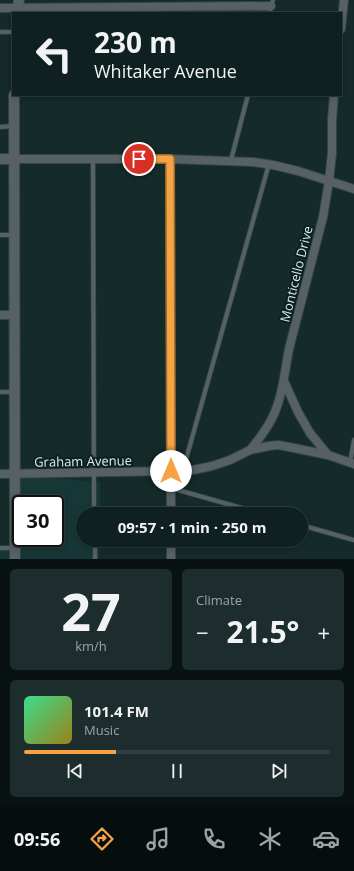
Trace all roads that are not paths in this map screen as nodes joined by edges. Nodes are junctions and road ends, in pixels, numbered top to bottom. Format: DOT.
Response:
graph roads {
  1 [pos="344,0"];
  2 [pos="91,3"];
  3 [pos="271,6"];
  4 [pos="18,7"];
  5 [pos="0,8"];
  6 [pos="342,19"];
  7 [pos="0,32"];
  8 [pos="12,32"];
  9 [pos="14,96"];
  10 [pos="248,96"];
  11 [pos="334,96"];
  12 [pos="14,126"];
  13 [pos="0,127"];
  14 [pos="0,159"];
  15 [pos="14,159"];
  16 [pos="92,159"];
  17 [pos="170,159"];
  18 [pos="231,160"];
  19 [pos="269,164"];
  20 [pos="329,180"];
  21 [pos="354,189"];
  22 [pos="0,235"];
  23 [pos="14,235"];
  24 [pos="0,315"];
  25 [pos="14,315"];
  26 [pos="284,381"];
  27 [pos="0,392"];
  28 [pos="14,392"];
  29 [pos="354,440"];
  30 [pos="250,450"];
  31 [pos="328,455"];
  32 [pos="352,463"];
  33 [pos="183,470"];
  34 [pos="171,471"];
  35 [pos="94,473"];
  36 [pos="0,474"];
  37 [pos="14,474"];
  38 [pos="171,488"];
  39 [pos="94,507"];
  40 [pos="171,507"];
  41 [pos="238,507"];
  42 [pos="308,527"];
  43 [pos="354,540"];
  44 [pos="94,547"];
  45 [pos="171,547"];
  46 [pos="0,548"];
  47 [pos="15,548"];
  48 [pos="15,559"];
  49 [pos="95,559"];
  50 [pos="171,559"];
  1 -- 6 [label="street"];
  2 -- 3 [label="street"];
  2 -- 4 [label="street"];
  4 -- 5 [label="street"];
  7 -- 8 [label="lane"];
  9 -- 12 [label="street"];
  10 -- 18 [label="lane"];
  11 -- 20 [label="street, Monticello Drive"];
  12 -- 13 [label="lane"];
  12 -- 15 [label="street"];
  14 -- 15 [label="street"];
  15 -- 16 [label="street"];
  15 -- 23 [label="street"];
  16 -- 17 [label="street"];
  16 -- 35 [label="lane"];
  17 -- 18 [label="street"];
  17 -- 34 [label="street"];
  18 -- 19 [label="street"];
  19 -- 20 [label="street"];
  19 -- 33 [label="lane"];
  20 -- 21 [label="street"];
  20 -- 26 [label="street, Monticello Drive"];
  22 -- 23 [label="lane"];
  23 -- 25 [label="street"];
  24 -- 25 [label="street"];
  25 -- 28 [label="street"];
  26 -- 30 [label="street, Monticello Drive"];
  26 -- 31 [label="street"];
  27 -- 28 [label="lane"];
  28 -- 37 [label="street"];
  29 -- 32 [label="lane"];
  30 -- 31 [label="street, Graham Avenue"];
  30 -- 33 [label="street, Graham Avenue"];
  31 -- 32 [label="street, Graham Avenue"];
  33 -- 34 [label="street, Graham Avenue"];
  34 -- 35 [label="street, Graham Avenue"];
  34 -- 38 [label="street"];
  35 -- 37 [label="street, Graham Avenue"];
  35 -- 39 [label="lane"];
  36 -- 37 [label="street, Graham Avenue"];
  37 -- 47 [label="street"];
  38 -- 40 [label="street"];
  38 -- 41 [label="lane"];
  42 -- 43 [label="lane"];
  44 -- 49 [label="lane"];
  45 -- 50 [label="street"];
  46 -- 47 [label="lane"];
  47 -- 48 [label="street"];
}
